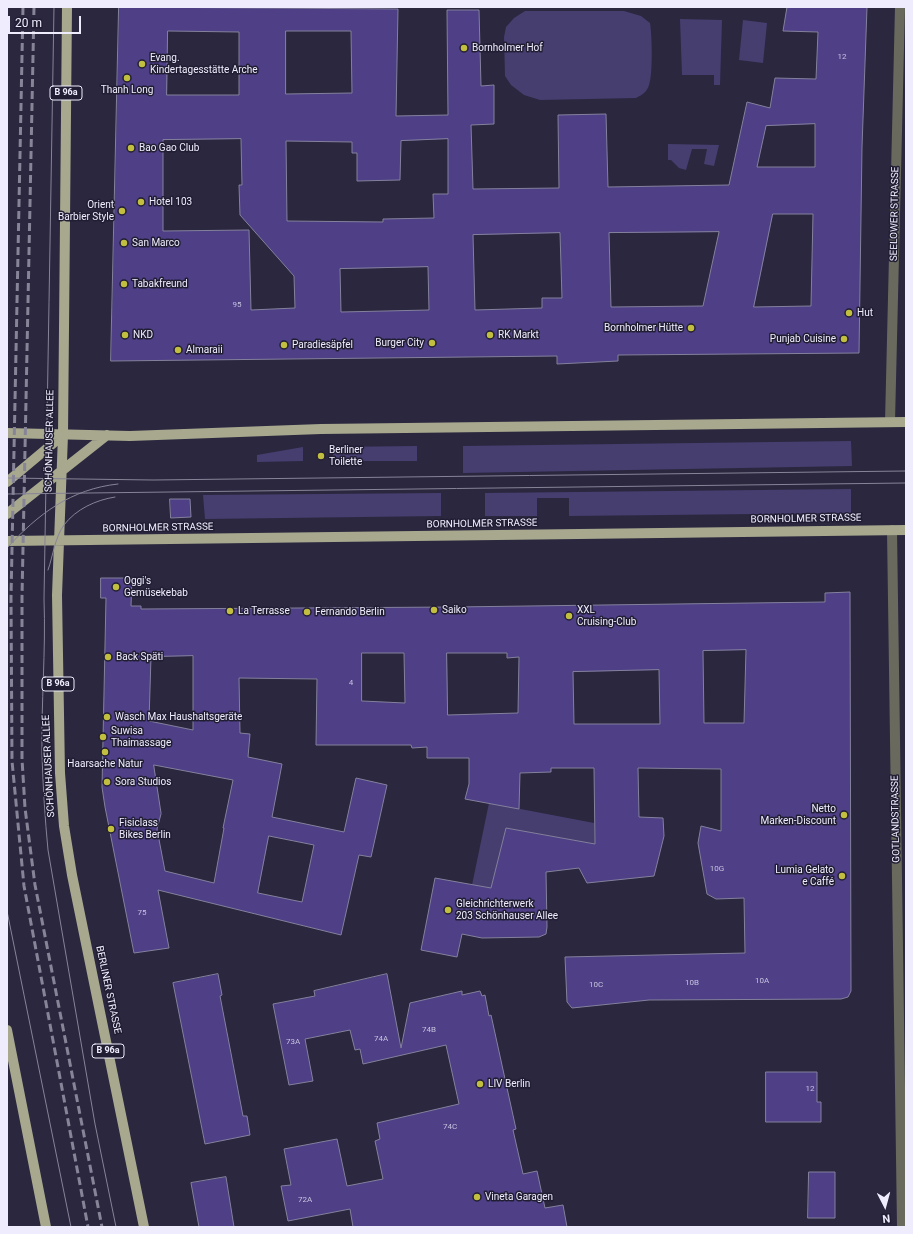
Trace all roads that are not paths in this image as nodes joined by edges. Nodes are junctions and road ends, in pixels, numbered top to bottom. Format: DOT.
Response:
graph roads {
  1 [pos="67,7"];
  2 [pos="900,7"];
  3 [pos="890,422"];
  4 [pos="906,422"];
  5 [pos="7,433"];
  6 [pos="63,435"];
  7 [pos="107,435"];
  8 [pos="61,472"];
  9 [pos="7,482"];
  10 [pos="7,514"];
  11 [pos="892,530"];
  12 [pos="906,530"];
  13 [pos="7,541"];
  14 [pos="58,541"];
  15 [pos="72,875"];
  16 [pos="903,1025"];
  17 [pos="7,1030"];
  18 [pos="46,1227"];
  19 [pos="144,1227"];
  20 [pos="902,1227"];
  1 -- 6 [label="main road, SCHÖNHAUSER ALLEE / B 96a"];
  2 -- 3 [label="street, SEELOWER STRASSE"];
  3 -- 4 [label="main road"];
  3 -- 7 [label="main road"];
  5 -- 6 [label="main road"];
  6 -- 7 [label="main road"];
  6 -- 8 [label="main road, SCHÖNHAUSER ALLEE / B 96a"];
  6 -- 9 [label="main road"];
  7 -- 8 [label="main road"];
  8 -- 10 [label="main road"];
  8 -- 14 [label="main road, SCHÖNHAUSER ALLEE / B 96a"];
  11 -- 12 [label="main road, BORNHOLMER STRASSE"];
  11 -- 14 [label="main road, BORNHOLMER STRASSE"];
  11 -- 16 [label="street, GOTLANDSTRASSE"];
  13 -- 14 [label="main road, BORNHOLMER STRASSE"];
  14 -- 15 [label="main road, SCHÖNHAUSER ALLEE / B 96a"];
  15 -- 19 [label="main road, BERLINER STRASSE / B 96a"];
  16 -- 20 [label="street, GOTLANDSTRASSE"];
  17 -- 18 [label="main road"];
}
